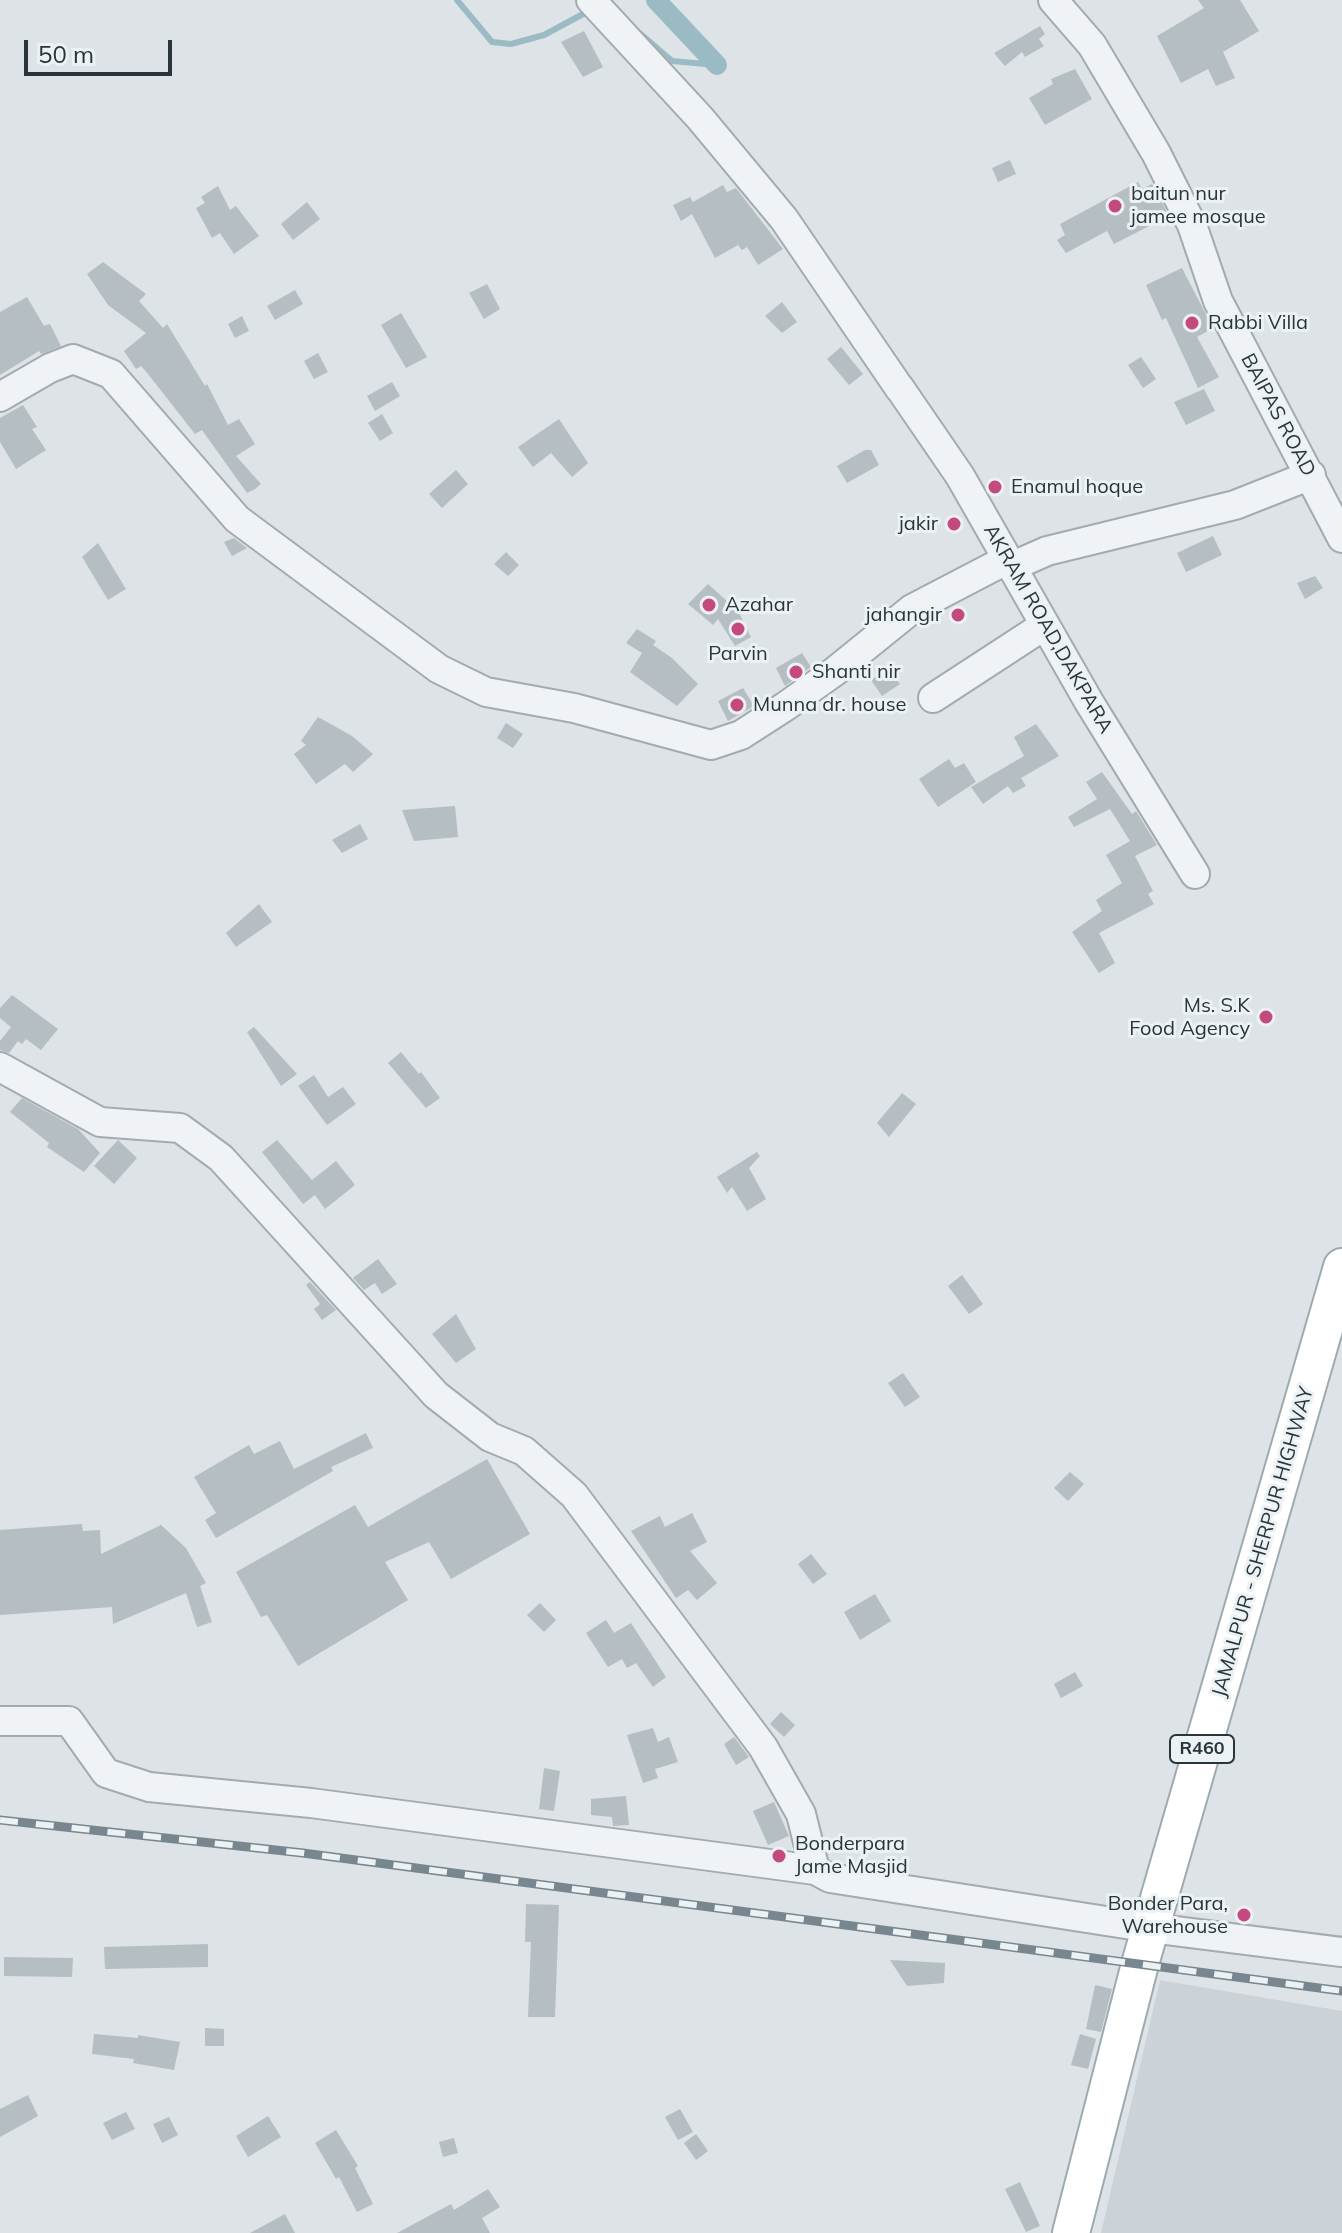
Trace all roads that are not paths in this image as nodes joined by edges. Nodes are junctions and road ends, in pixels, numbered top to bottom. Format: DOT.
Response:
graph roads {
  1 [pos="591,0"];
  2 [pos="1053,0"];
  3 [pos="0,397"];
  4 [pos="1311,475"];
  5 [pos="1340,532"];
  6 [pos="1010,563"];
  7 [pos="1045,625"];
  8 [pos="933,698"];
  9 [pos="1195,874"];
  10 [pos="0,1067"];
  11 [pos="1342,1267"];
  12 [pos="0,1721"];
  13 [pos="815,1870"];
  14 [pos="1151,1928"];
  15 [pos="1342,1952"];
  16 [pos="1071,2233"];
  1 -- 6 [label="street, AKRAM ROAD,DAKPARA"];
  2 -- 4 [label="street, BAIPAS ROAD"];
  3 -- 6 [label="street"];
  4 -- 5 [label="street, BAIPAS ROAD"];
  4 -- 6 [label="street"];
  6 -- 7 [label="street, AKRAM ROAD,DAKPARA"];
  7 -- 8 [label="street"];
  7 -- 9 [label="street, AKRAM ROAD,DAKPARA"];
  10 -- 13 [label="street"];
  11 -- 14 [label="main road, JAMALPUR - SHERPUR HIGHWAY / R460"];
  12 -- 13 [label="street"];
  13 -- 14 [label="street"];
  14 -- 15 [label="street"];
  14 -- 16 [label="main road, JAMALPUR - SHERPUR HIGHWAY / R460"];
}
